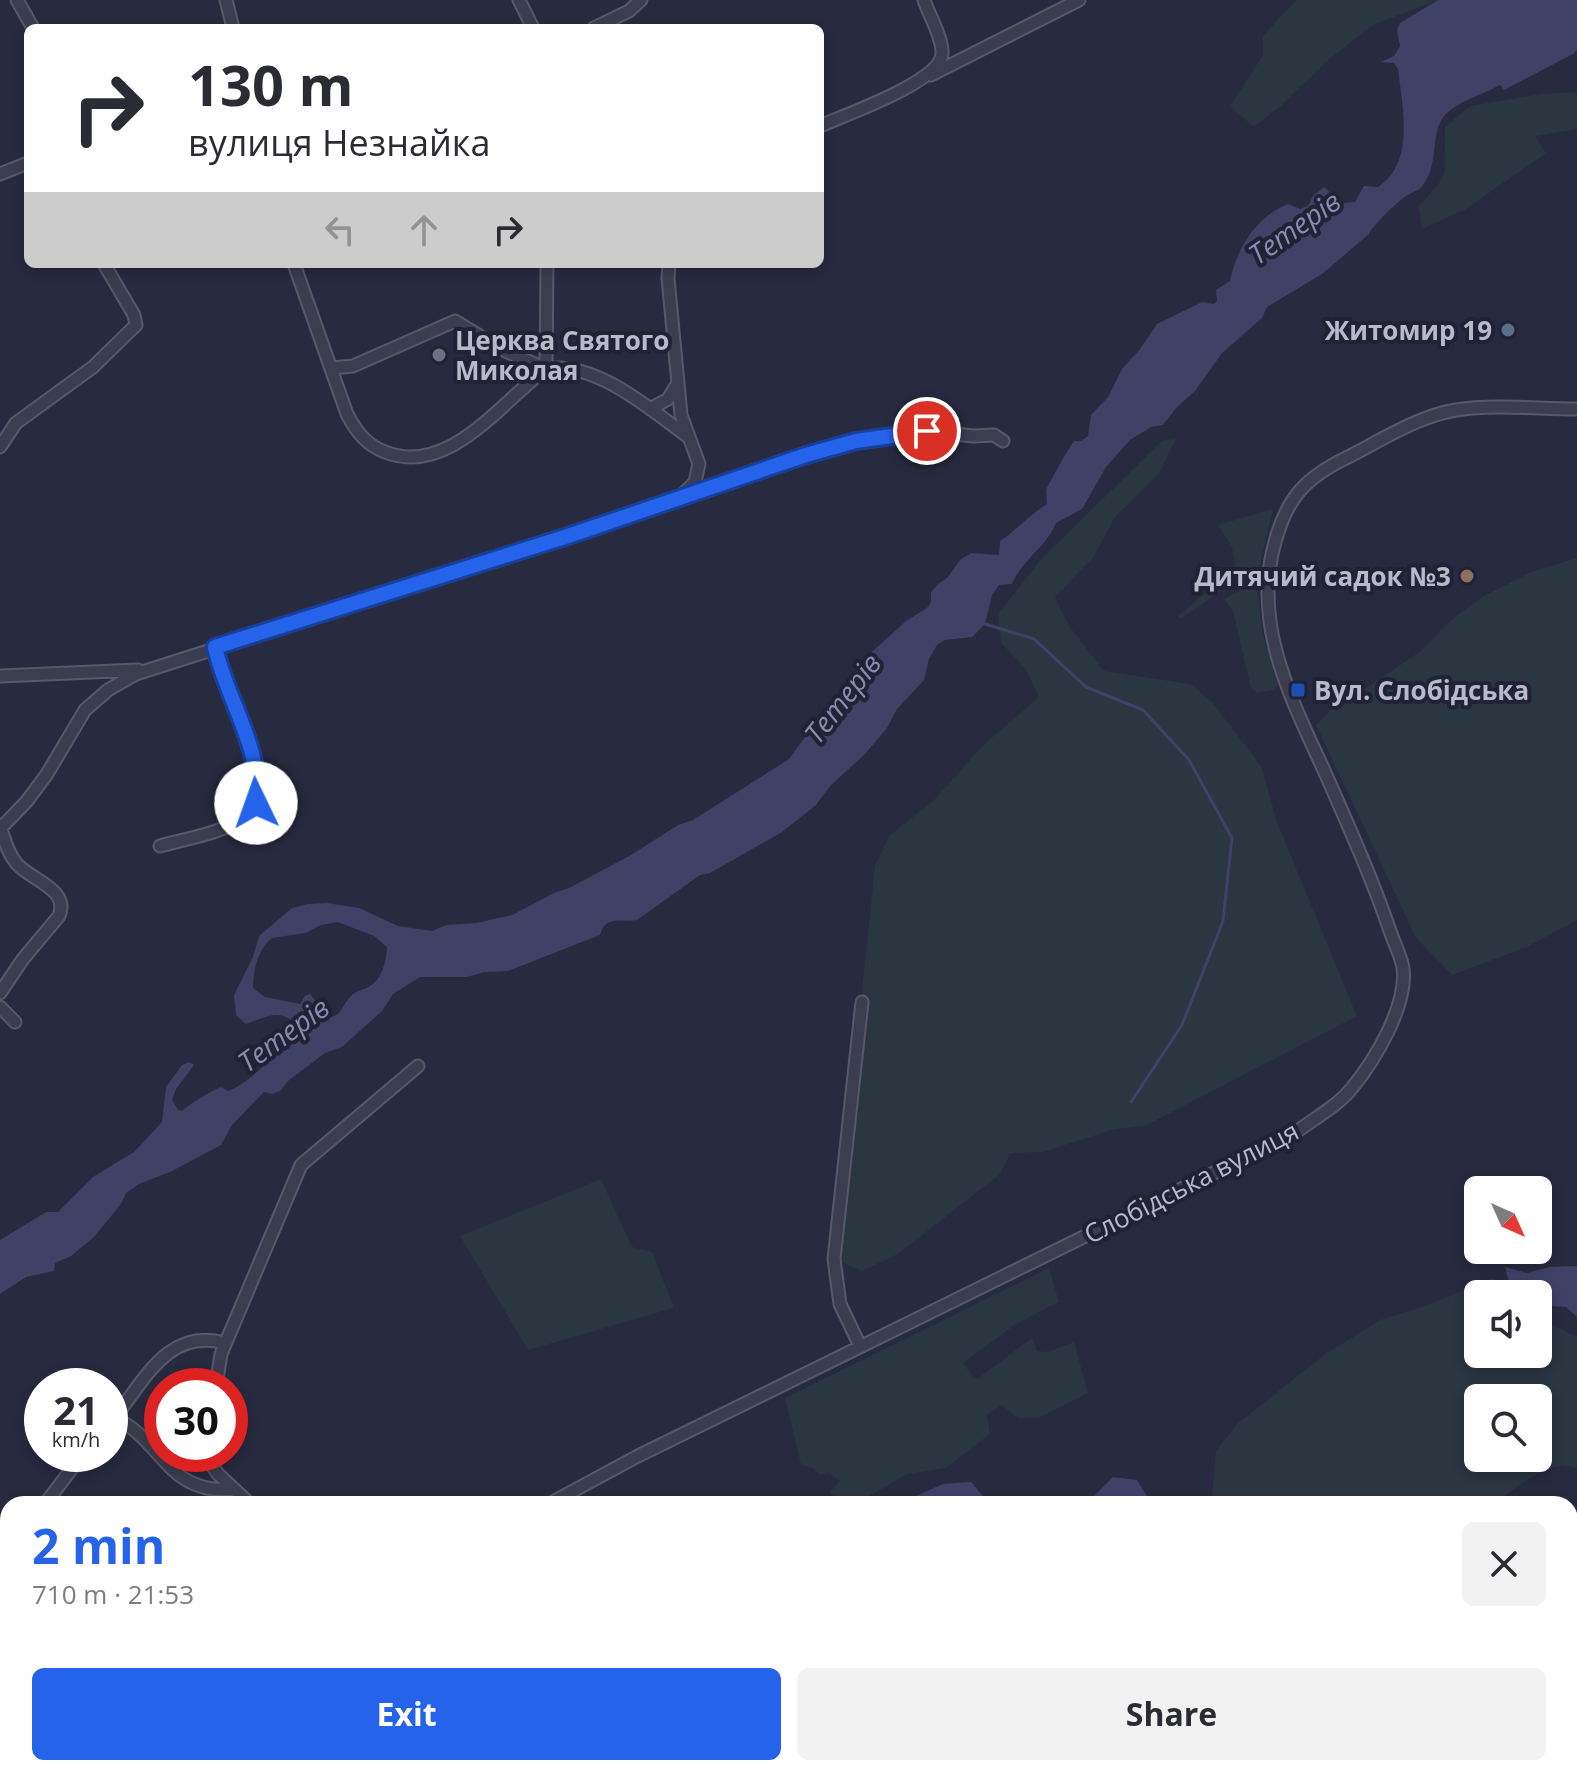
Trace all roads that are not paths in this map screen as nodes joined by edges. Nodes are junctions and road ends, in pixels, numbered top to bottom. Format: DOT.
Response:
graph roads {
  1 [pos="17,0"];
  2 [pos="226,0"];
  3 [pos="519,0"];
  4 [pos="641,0"];
  5 [pos="924,0"];
  6 [pos="1079,0"];
  7 [pos="31,24"];
  8 [pos="232,24"];
  9 [pos="531,24"];
  10 [pos="602,24"];
  11 [pos="941,45"];
  12 [pos="950,66"];
  13 [pos="924,78"];
  14 [pos="824,124"];
  15 [pos="24,165"];
  16 [pos="0,174"];
  17 [pos="106,268"];
  18 [pos="295,268"];
  19 [pos="547,268"];
  20 [pos="669,268"];
  21 [pos="332,368"];
  22 [pos="546,369"];
  23 [pos="678,383"];
  24 [pos="650,409"];
  25 [pos="1576,410"];
  26 [pos="687,436"];
  27 [pos="1003,441"];
  28 [pos="0,447"];
  29 [pos="679,497"];
  30 [pos="215,647"];
  31 [pos="150,669"];
  32 [pos="0,676"];
  33 [pos="0,829"];
  34 [pos="160,846"];
  35 [pos="0,993"];
  36 [pos="862,1002"];
  37 [pos="0,1007"];
  38 [pos="15,1022"];
  39 [pos="418,1066"];
  40 [pos="225,1343"];
  41 [pos="860,1346"];
  42 [pos="220,1368"];
  43 [pos="128,1400"];
  44 [pos="128,1425"];
  45 [pos="69,1472"];
  46 [pos="219,1472"];
  47 [pos="591,1481"];
  48 [pos="234,1489"];
  49 [pos="51,1496"];
  50 [pos="241,1496"];
  51 [pos="564,1496"];
  52 [pos="570,1496"];
  1 -- 7 [label="street"];
  2 -- 8 [label="street"];
  3 -- 9 [label="street"];
  4 -- 10 [label="street"];
  5 -- 11 [label="street"];
  6 -- 12 [label="street"];
  11 -- 12 [label="street"];
  11 -- 13 [label="street"];
  12 -- 13 [label="street"];
  13 -- 14 [label="street"];
  15 -- 16 [label="street"];
  17 -- 28 [label="street"];
  18 -- 21 [label="street"];
  19 -- 22 [label="street"];
  20 -- 23 [label="street"];
  21 -- 22 [label="street"];
  21 -- 22 [label="street"];
  22 -- 24 [label="street"];
  23 -- 24 [label="street"];
  23 -- 26 [label="street"];
  24 -- 26 [label="street"];
  25 -- 41 [label="street, Слобідська вулиця"];
  26 -- 29 [label="street"];
  27 -- 29 [label="street"];
  29 -- 30 [label="street"];
  30 -- 31 [label="street"];
  30 -- 34 [label="street"];
  31 -- 32 [label="street"];
  31 -- 33 [label="street"];
  33 -- 35 [label="street"];
  36 -- 41 [label="street"];
  37 -- 38 [label="street"];
  39 -- 40 [label="street"];
  40 -- 42 [label="street"];
  40 -- 43 [label="street"];
  41 -- 47 [label="street, Слобідська вулиця"];
  44 -- 48 [label="street"];
  45 -- 49 [label="street"];
  46 -- 48 [label="street"];
  47 -- 51 [label="street, Слобідська вулиця"];
  47 -- 52 [label="street"];
  48 -- 50 [label="street"];
}
